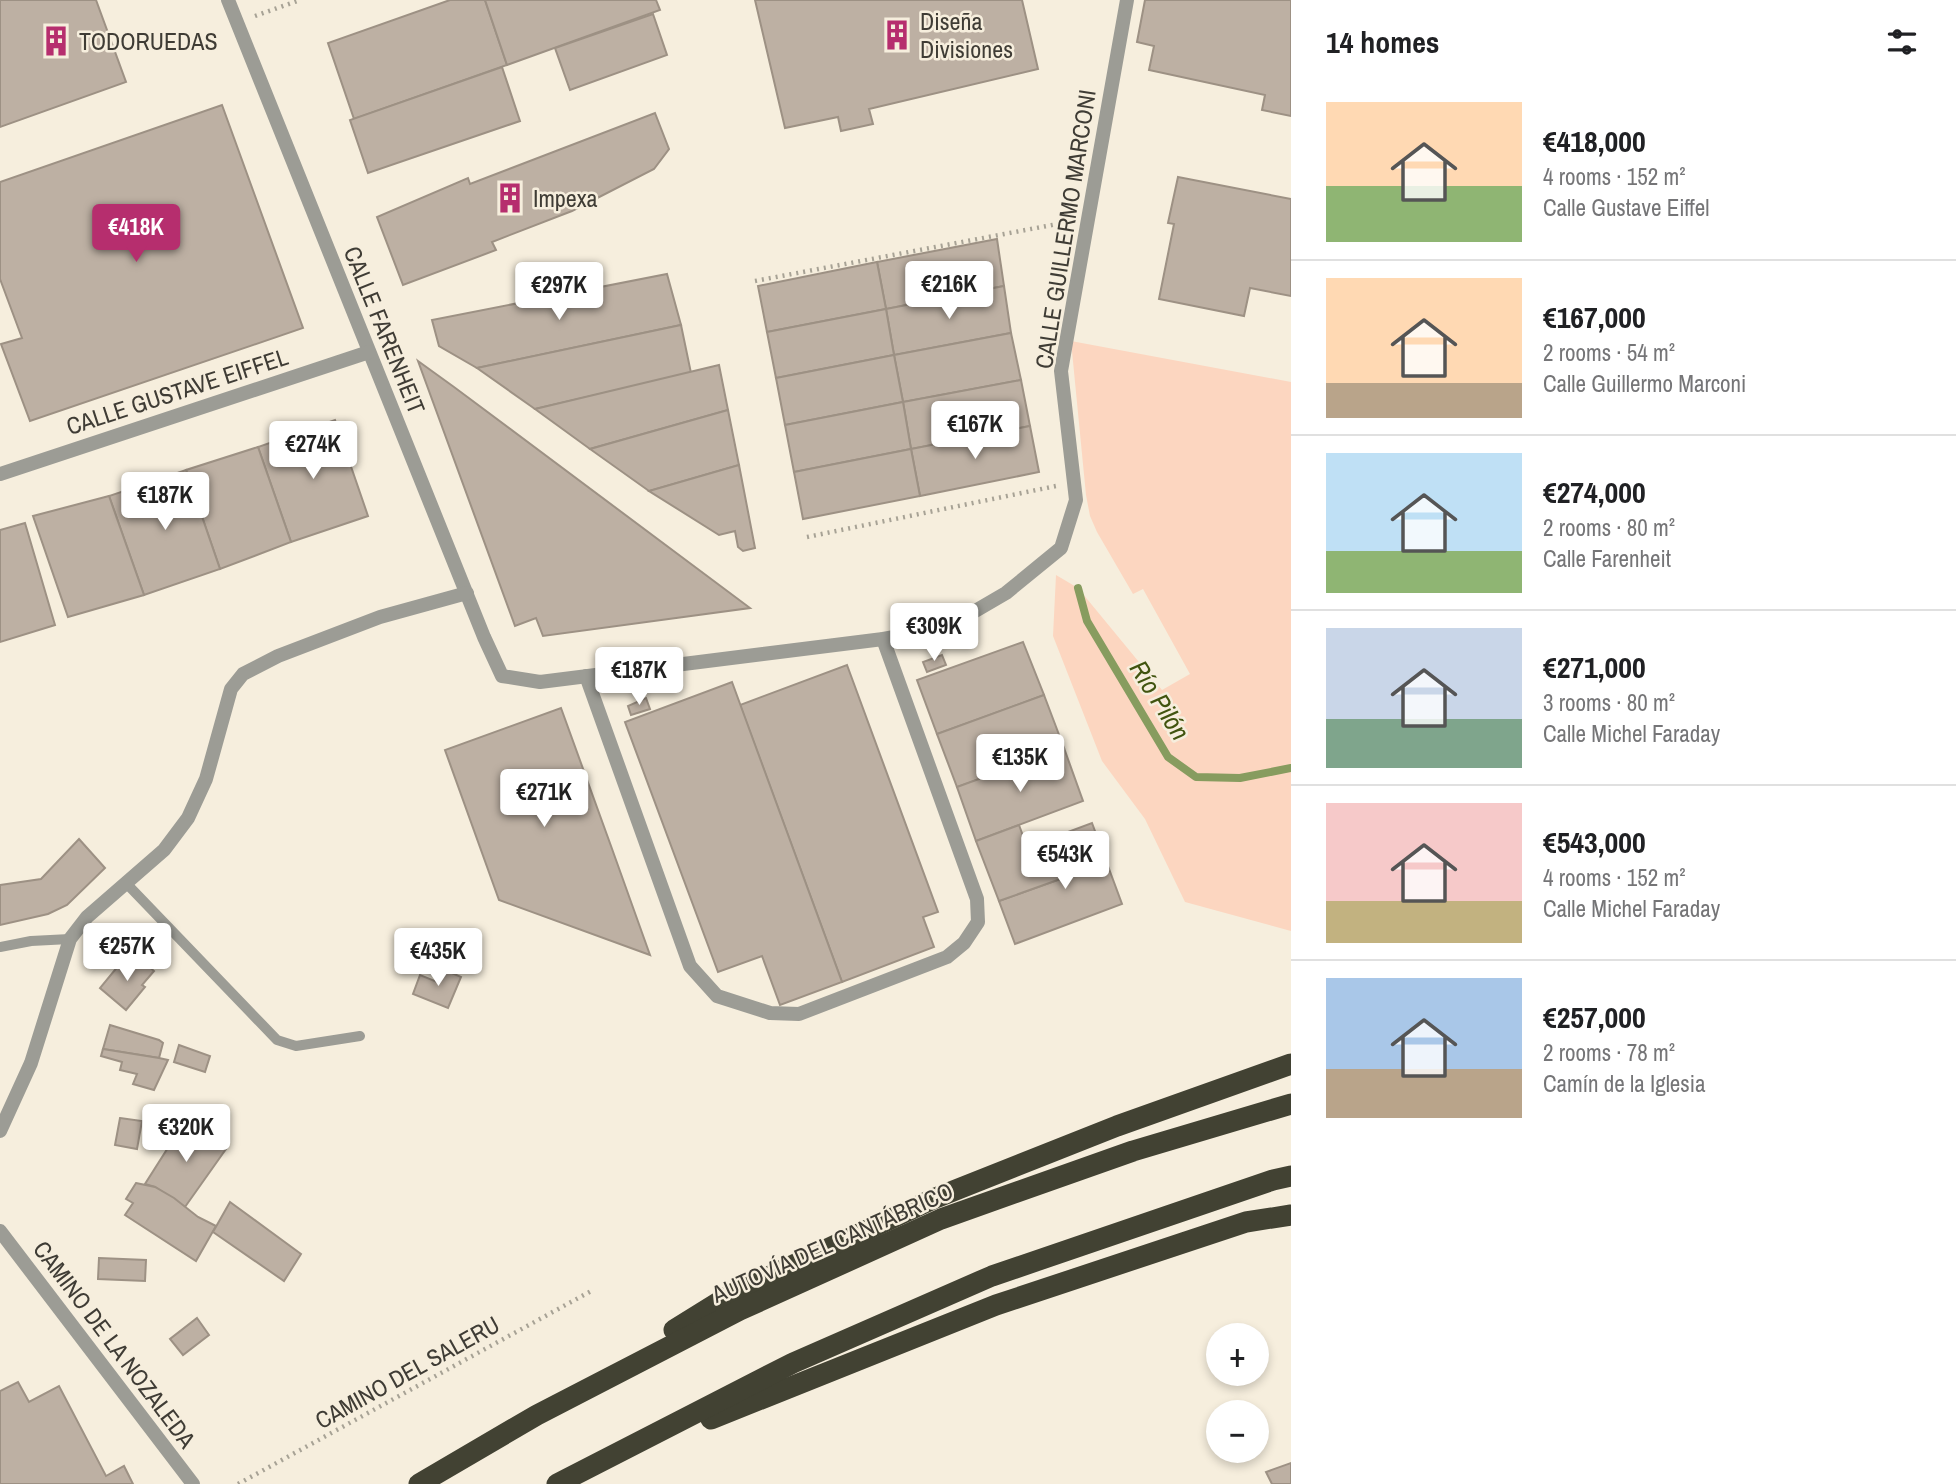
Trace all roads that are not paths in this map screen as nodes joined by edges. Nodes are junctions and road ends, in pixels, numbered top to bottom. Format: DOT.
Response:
graph roads {
  1 [pos="228,0"];
  2 [pos="1127,0"];
  3 [pos="369,352"];
  4 [pos="0,474"];
  5 [pos="467,593"];
  6 [pos="883,639"];
  7 [pos="586,676"];
  8 [pos="125,882"];
  9 [pos="71,939"];
  10 [pos="0,947"];
  11 [pos="360,1036"];
  12 [pos="1291,1064"];
  13 [pos="1291,1104"];
  14 [pos="0,1131"];
  15 [pos="1291,1176"];
  16 [pos="1291,1215"];
  17 [pos="0,1231"];
  18 [pos="537,1415"];
  19 [pos="579,1471"];
  20 [pos="193,1484"];
  21 [pos="419,1484"];
  22 [pos="557,1484"];
  1 -- 3 [label="street, CALLE FARENHEIT"];
  2 -- 6 [label="street, CALLE GUILLERMO MARCONI"];
  3 -- 4 [label="street, CALLE GUSTAVE EIFFEL"];
  3 -- 5 [label="street, CALLE FARENHEIT"];
  5 -- 7 [label="street, CALLE FARENHEIT"];
  5 -- 8 [label="street"];
  6 -- 7 [label="street"];
  6 -- 7 [label="street"];
  8 -- 9 [label="street"];
  8 -- 11 [label="lane"];
  9 -- 10 [label="lane"];
  9 -- 14 [label="street"];
  12 -- 18 [label="highway"];
  13 -- 18 [label="highway, AUTOVÍA DEL CANTÁBRICO"];
  15 -- 19 [label="highway"];
  16 -- 19 [label="highway"];
  17 -- 20 [label="street, CAMINO DE LA NOZALEDA"];
  18 -- 21 [label="highway, AUTOVÍA DEL CANTÁBRICO"];
  19 -- 22 [label="highway"];
}
